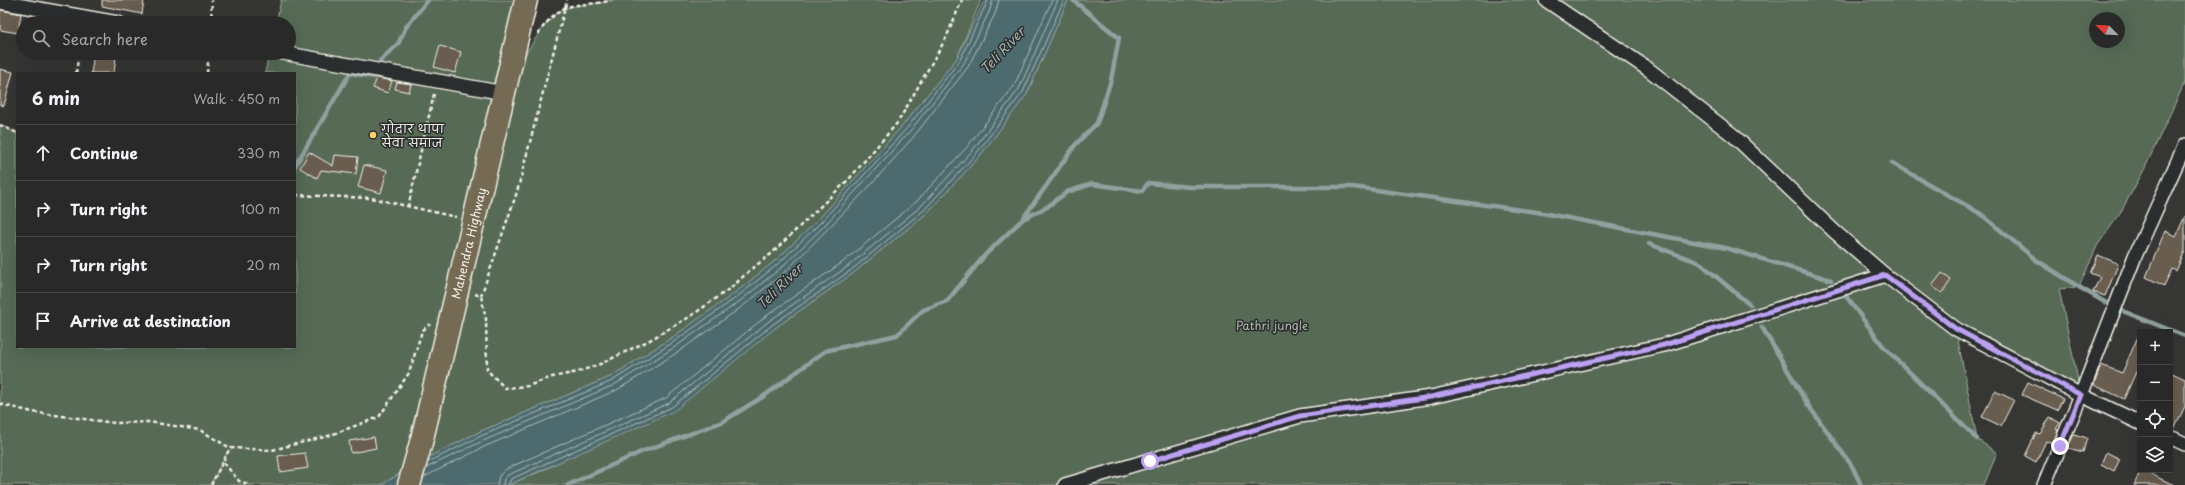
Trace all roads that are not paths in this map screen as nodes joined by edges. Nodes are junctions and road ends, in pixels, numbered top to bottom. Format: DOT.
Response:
graph roads {
  1 [pos="526,0"];
  2 [pos="1546,0"];
  3 [pos="0,2"];
  4 [pos="79,16"];
  5 [pos="296,56"];
  6 [pos="504,93"];
  7 [pos="2185,145"];
  8 [pos="1885,275"];
  9 [pos="2081,395"];
  10 [pos="2137,422"];
  11 [pos="2173,438"];
  12 [pos="2185,444"];
  13 [pos="409,485"];
  14 [pos="1065,485"];
  15 [pos="2044,485"];
  1 -- 6 [label="highway, Mahendra Highway"];
  2 -- 8 [label="street"];
  3 -- 4 [label="street"];
  5 -- 6 [label="street"];
  6 -- 13 [label="highway, Mahendra Highway"];
  7 -- 9 [label="street"];
  8 -- 9 [label="street"];
  8 -- 14 [label="street"];
  9 -- 10 [label="street"];
  9 -- 15 [label="street"];
  11 -- 12 [label="street"];
}
